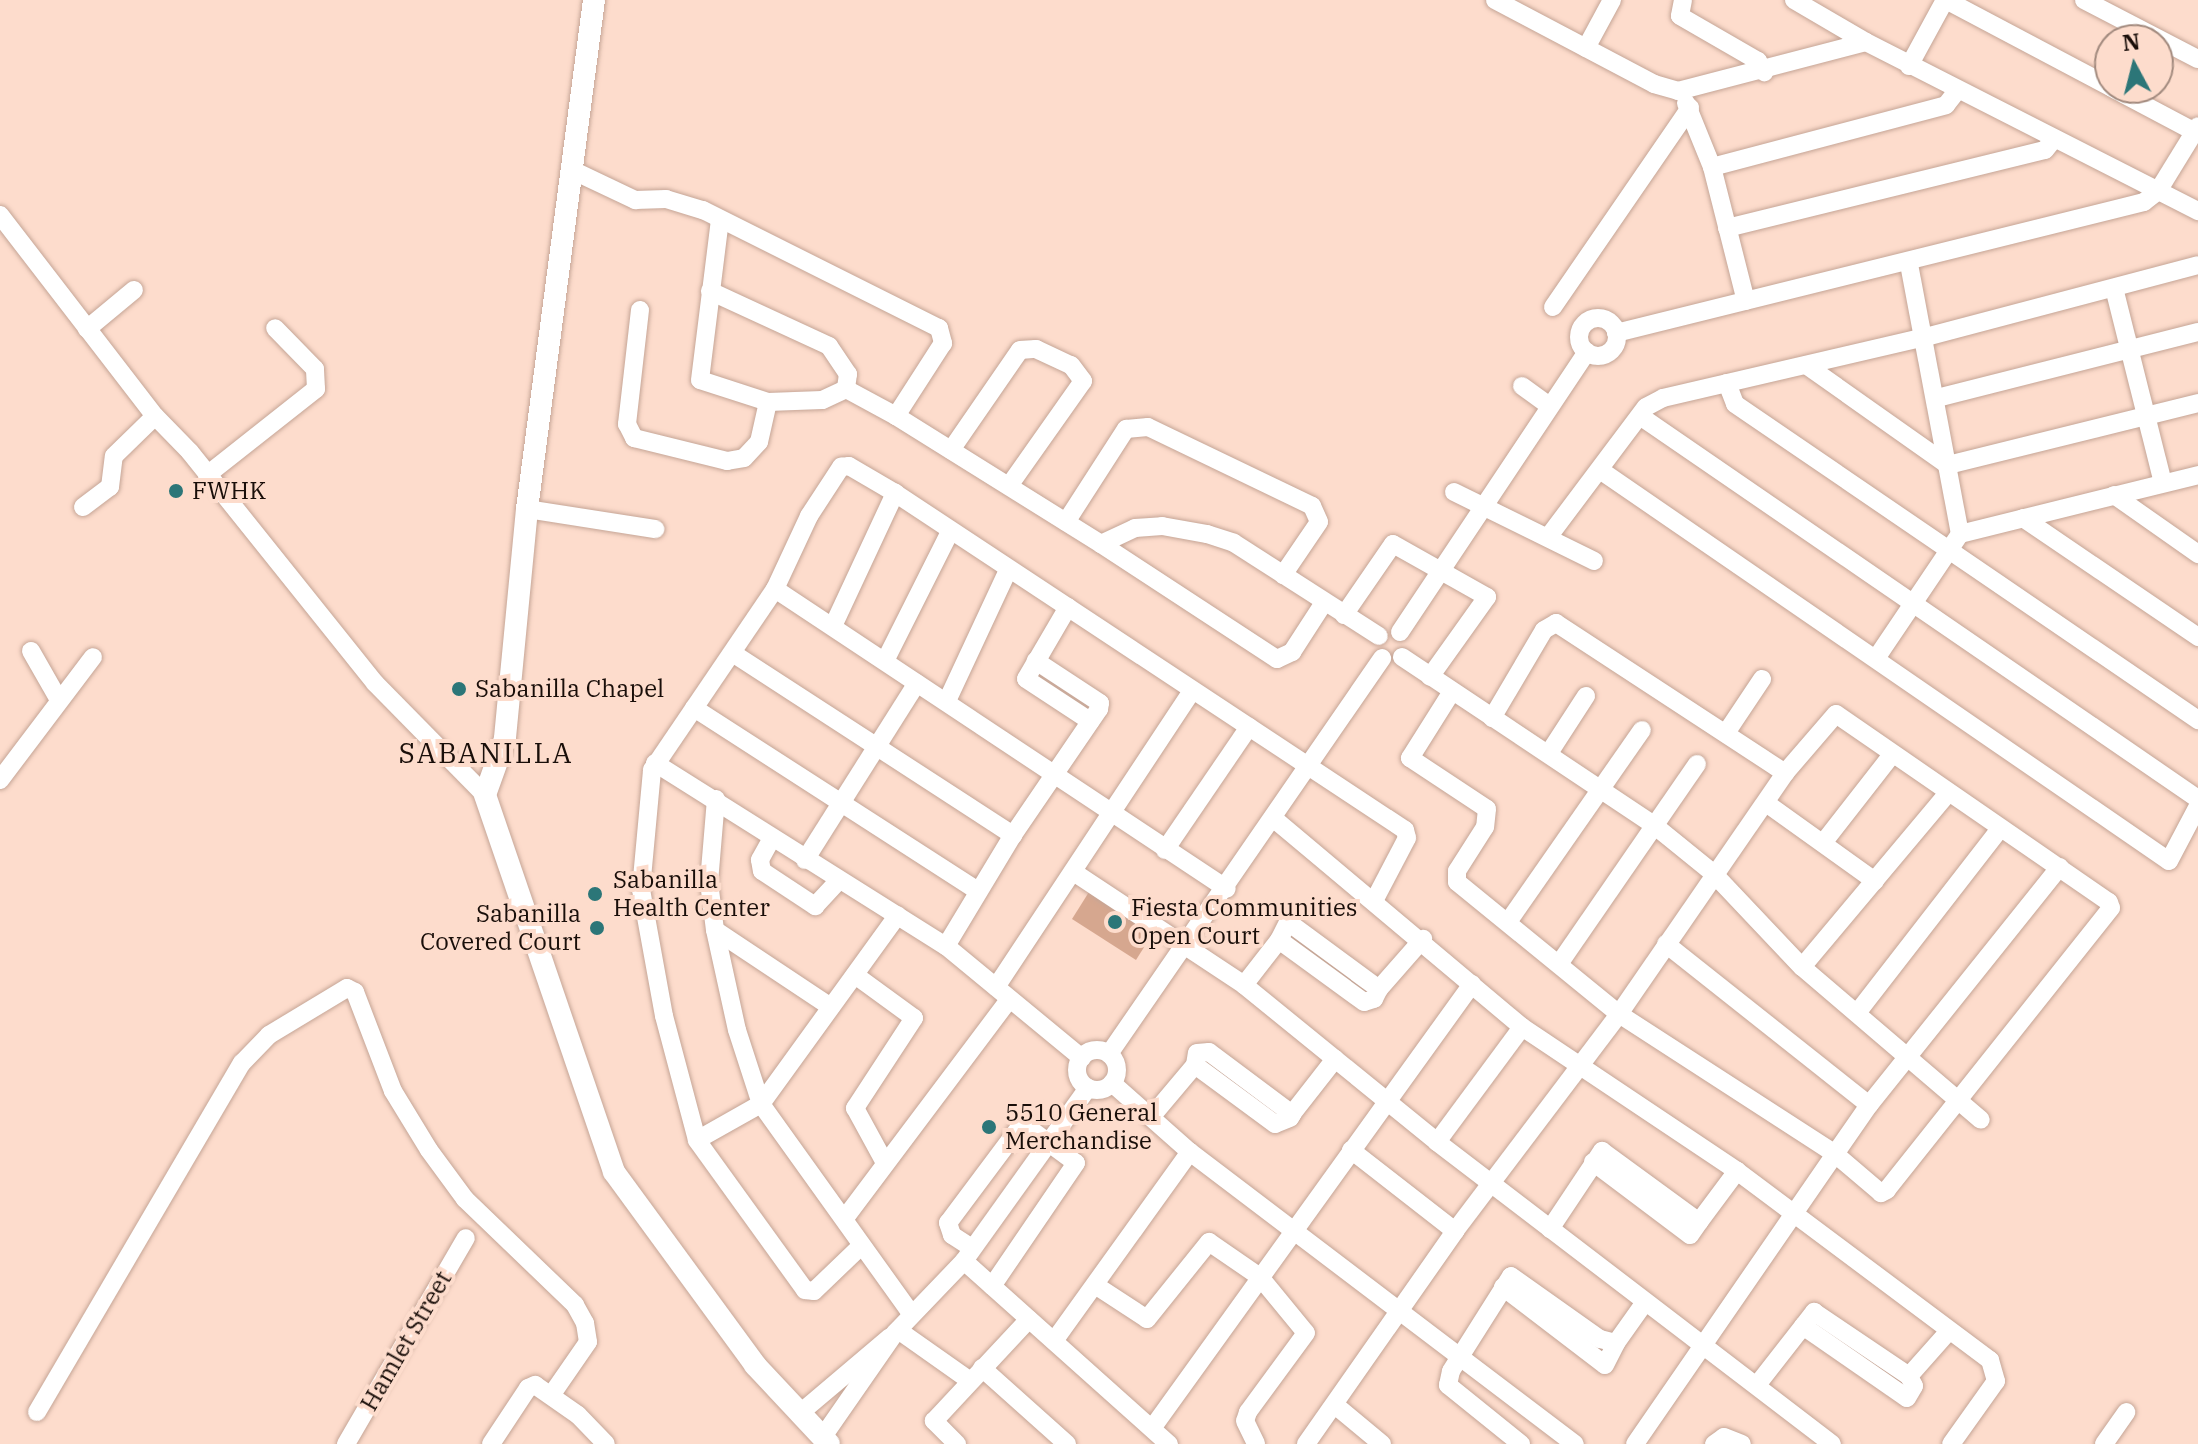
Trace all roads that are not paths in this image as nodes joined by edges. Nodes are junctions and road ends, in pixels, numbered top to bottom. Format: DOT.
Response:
graph roads {
  1 [pos="594,0"];
  2 [pos="1495,0"];
  3 [pos="1537,0"];
  4 [pos="1612,0"];
  5 [pos="1683,0"];
  6 [pos="1794,0"];
  7 [pos="1946,0"];
  8 [pos="2084,0"];
  9 [pos="1528,18"];
  10 [pos="1866,42"];
  11 [pos="1586,48"];
  12 [pos="2198,59"];
  13 [pos="1909,66"];
  14 [pos="1764,72"];
  15 [pos="2094,79"];
  16 [pos="1678,91"];
  17 [pos="1957,91"];
  18 [pos="2144,104"];
  19 [pos="1690,108"];
  20 [pos="2196,129"];
  21 [pos="2054,139"];
  22 [pos="1712,167"];
  23 [pos="574,171"];
  24 [pos="2158,191"];
  25 [pos="2198,211"];
  26 [pos="0,215"];
  27 [pos="720,219"];
  28 [pos="1727,228"];
  29 [pos="1909,265"];
  30 [pos="2198,265"];
  31 [pos="2114,288"];
  32 [pos="134,290"];
  33 [pos="710,291"];
  34 [pos="1746,301"];
  35 [pos="640,310"];
  36 [pos="1568,316"];
  37 [pos="275,328"];
  38 [pos="87,329"];
  39 [pos="2198,332"];
  40 [pos="1616,333"];
  41 [pos="1926,337"];
  42 [pos="2129,349"];
  43 [pos="1587,352"];
  44 [pos="1806,365"];
  45 [pos="1727,383"];
  46 [pos="1522,386"];
  47 [pos="846,389"];
  48 [pos="1937,398"];
  49 [pos="768,402"];
  50 [pos="2198,403"];
  51 [pos="1550,406"];
  52 [pos="155,416"];
  53 [pos="896,416"];
  54 [pos="1640,416"];
  55 [pos="2146,416"];
  56 [pos="951,450"];
  57 [pos="1948,465"];
  58 [pos="1600,470"];
  59 [pos="207,475"];
  60 [pos="2198,475"];
  61 [pos="1011,483"];
  62 [pos="2163,483"];
  63 [pos="1454,492"];
  64 [pos="895,493"];
  65 [pos="2114,495"];
  66 [pos="1486,504"];
  67 [pos="83,507"];
  68 [pos="527,509"];
  69 [pos="2023,518"];
  70 [pos="1066,522"];
  71 [pos="655,529"];
  72 [pos="950,532"];
  73 [pos="1549,536"];
  74 [pos="1955,542"];
  75 [pos="1101,544"];
  76 [pos="2198,554"];
  77 [pos="1594,561"];
  78 [pos="1008,570"];
  79 [pos="1440,572"];
  80 [pos="1283,575"];
  81 [pos="775,589"];
  82 [pos="1323,604"];
  83 [pos="1914,605"];
  84 [pos="1068,607"];
  85 [pos="1344,615"];
  86 [pos="834,624"];
  87 [pos="1400,632"];
  88 [pos="1379,636"];
  89 [pos="2198,637"];
  90 [pos="31,651"];
  91 [pos="734,654"];
  92 [pos="93,657"];
  93 [pos="1402,657"];
  94 [pos="1877,657"];
  95 [pos="1382,658"];
  96 [pos="885,661"];
  97 [pos="1036,661"];
  98 [pos="1430,677"];
  99 [pos="1762,679"];
  100 [pos="917,683"];
  101 [pos="1192,691"];
  102 [pos="1451,693"];
  103 [pos="1586,696"];
  104 [pos="59,700"];
  105 [pos="947,701"];
  106 [pos="694,708"];
  107 [pos="1492,718"];
  108 [pos="2198,720"];
  109 [pos="1090,721"];
  110 [pos="1249,727"];
  111 [pos="1642,730"];
  112 [pos="1726,733"];
  113 [pos="877,746"];
  114 [pos="1549,753"];
  115 [pos="1891,756"];
  116 [pos="655,763"];
  117 [pos="1697,764"];
  118 [pos="1308,765"];
  119 [pos="1055,771"];
  120 [pos="1785,773"];
  121 [pos="0,780"];
  122 [pos="1599,787"];
  123 [pos="1947,794"];
  124 [pos="485,795"];
  125 [pos="716,799"];
  126 [pos="2198,799"];
  127 [pos="842,802"];
  128 [pos="1766,803"];
  129 [pos="2198,806"];
  130 [pos="1110,814"];
  131 [pos="1273,818"];
  132 [pos="1655,826"];
  133 [pos="1999,830"];
  134 [pos="1013,835"];
  135 [pos="772,838"];
  136 [pos="1823,843"];
  137 [pos="1165,850"];
  138 [pos="805,860"];
  139 [pos="2060,867"];
  140 [pos="1075,873"];
  141 [pos="1713,873"];
  142 [pos="839,880"];
  143 [pos="1875,881"];
  144 [pos="1227,889"];
  145 [pos="978,891"];
  146 [pos="1375,899"];
  147 [pos="898,915"];
  148 [pos="1508,922"];
  149 [pos="715,930"];
  150 [pos="1423,939"];
  151 [pos="1666,944"];
  152 [pos="946,946"];
  153 [pos="1187,947"];
  154 [pos="1559,964"];
  155 [pos="1802,967"];
  156 [pos="855,975"];
  157 [pos="1472,984"];
  158 [pos="1244,985"];
  159 [pos="1002,994"];
  160 [pos="831,1007"];
  161 [pos="1857,1013"];
  162 [pos="1619,1014"];
  163 [pos="1522,1027"];
  164 [pos="1109,1054"];
  165 [pos="1908,1056"];
  166 [pos="1082,1058"];
  167 [pos="1335,1059"];
  168 [pos="1578,1066"];
  169 [pos="1112,1083"];
  170 [pos="1088,1088"];
  171 [pos="1386,1099"];
  172 [pos="1958,1102"];
  173 [pos="761,1104"];
  174 [pos="1869,1105"];
  175 [pos="1152,1116"];
  176 [pos="1981,1120"];
  177 [pos="697,1140"];
  178 [pos="1437,1142"];
  179 [pos="1049,1143"];
  180 [pos="1351,1150"];
  181 [pos="1190,1152"];
  182 [pos="1835,1154"];
  183 [pos="885,1163"];
  184 [pos="1737,1171"];
  185 [pos="1492,1185"];
  186 [pos="1793,1212"];
  187 [pos="845,1218"];
  188 [pos="1295,1228"];
  189 [pos="1550,1229"];
  190 [pos="1455,1231"];
  191 [pos="466,1238"];
  192 [pos="861,1246"];
  193 [pos="968,1255"];
  194 [pos="1260,1277"];
  195 [pos="1095,1285"];
  196 [pos="992,1286"];
  197 [pos="1645,1302"];
  198 [pos="1401,1308"];
  199 [pos="912,1315"];
  200 [pos="1029,1319"];
  201 [pos="896,1331"];
  202 [pos="1948,1332"];
  203 [pos="1054,1341"];
  204 [pos="1700,1346"];
  205 [pos="1460,1356"];
  206 [pos="975,1374"];
  207 [pos="1757,1385"];
  208 [pos="552,1394"];
  209 [pos="1335,1405"];
  210 [pos="37,1412"];
  211 [pos="2126,1412"];
  212 [pos="799,1414"];
  213 [pos="1549,1437"];
  214 [pos="1162,1438"];
  215 [pos="825,1441"];
  216 [pos="346,1444"];
  217 [pos="491,1444"];
  218 [pos="606,1444"];
  219 [pos="957,1444"];
  220 [pos="1067,1444"];
  221 [pos="1256,1444"];
  222 [pos="1306,1444"];
  223 [pos="1382,1444"];
  224 [pos="1521,1444"];
  225 [pos="1575,1444"];
  226 [pos="1635,1444"];
  227 [pos="1714,1444"];
  228 [pos="1742,1444"];
  229 [pos="1832,1444"];
  230 [pos="1951,1444"];
  231 [pos="2104,1444"];
  1 -- 23 [label="street"];
  2 -- 9 [label="street"];
  3 -- 9 [label="street"];
  4 -- 11 [label="street"];
  5 -- 14 [label="street"];
  6 -- 10 [label="street"];
  7 -- 13 [label="street"];
  7 -- 15 [label="street"];
  8 -- 12 [label="street"];
  9 -- 11 [label="street"];
  10 -- 13 [label="street"];
  10 -- 14 [label="street"];
  11 -- 16 [label="street"];
  13 -- 17 [label="street"];
  14 -- 16 [label="street"];
  16 -- 19 [label="street"];
  17 -- 21 [label="street"];
  17 -- 22 [label="street"];
  18 -- 20 [label="street"];
  19 -- 22 [label="street"];
  19 -- 36 [label="street"];
  20 -- 24 [label="street"];
  21 -- 24 [label="street"];
  21 -- 28 [label="street"];
  22 -- 28 [label="street"];
  23 -- 27 [label="street"];
  23 -- 68 [label="street"];
  24 -- 25 [label="street"];
  24 -- 29 [label="street"];
  26 -- 38 [label="street"];
  27 -- 33 [label="street"];
  27 -- 53 [label="street"];
  28 -- 34 [label="street"];
  29 -- 34 [label="street"];
  29 -- 41 [label="street"];
  30 -- 31 [label="street"];
  31 -- 41 [label="street"];
  31 -- 42 [label="street"];
  32 -- 38 [label="street"];
  33 -- 47 [label="street"];
  33 -- 49 [label="street"];
  34 -- 40 [label="street"];
  35 -- 49 [label="street"];
  36 -- 40 [label="street"];
  36 -- 43 [label="street"];
  37 -- 59 [label="street"];
  38 -- 52 [label="street"];
  39 -- 42 [label="street"];
  40 -- 43 [label="street"];
  41 -- 44 [label="street"];
  41 -- 48 [label="street"];
  42 -- 48 [label="street"];
  42 -- 55 [label="street"];
  43 -- 51 [label="street"];
  44 -- 45 [label="street"];
  44 -- 57 [label="street"];
  45 -- 54 [label="street"];
  45 -- 74 [label="street"];
  46 -- 51 [label="street"];
  47 -- 49 [label="street"];
  47 -- 53 [label="street"];
  48 -- 57 [label="street"];
  50 -- 55 [label="street"];
  51 -- 66 [label="street"];
  52 -- 59 [label="street"];
  52 -- 67 [label="street"];
  53 -- 56 [label="street"];
  54 -- 58 [label="street"];
  54 -- 83 [label="street"];
  55 -- 57 [label="street"];
  55 -- 62 [label="street"];
  56 -- 61 [label="street"];
  56 -- 61 [label="street"];
  57 -- 74 [label="street"];
  58 -- 73 [label="street"];
  58 -- 94 [label="street"];
  59 -- 124 [label="street"];
  60 -- 62 [label="street"];
  61 -- 70 [label="street"];
  62 -- 65 [label="street"];
  63 -- 66 [label="street"];
  64 -- 72 [label="street"];
  64 -- 81 [label="street"];
  64 -- 86 [label="street"];
  65 -- 69 [label="street"];
  65 -- 76 [label="street"];
  66 -- 73 [label="street"];
  66 -- 79 [label="street"];
  68 -- 71 [label="street"];
  68 -- 124 [label="street"];
  69 -- 74 [label="street"];
  69 -- 89 [label="street"];
  70 -- 75 [label="street"];
  70 -- 80 [label="street"];
  72 -- 78 [label="street"];
  72 -- 96 [label="street"];
  73 -- 77 [label="street"];
  74 -- 83 [label="street"];
  74 -- 108 [label="street"];
  75 -- 80 [label="street"];
  75 -- 82 [label="street"];
  78 -- 84 [label="street"];
  78 -- 105 [label="street"];
  79 -- 85 [label="street"];
  79 -- 87 [label="street"];
  79 -- 98 [label="street"];
  80 -- 82 [label="street"];
  81 -- 86 [label="street"];
  81 -- 91 [label="street"];
  82 -- 85 [label="street"];
  83 -- 94 [label="street"];
  83 -- 126 [label="street"];
  84 -- 97 [label="street"];
  84 -- 101 [label="street"];
  85 -- 88 [label="street"];
  86 -- 96 [label="street"];
  87 -- 88 [label="street"];
  87 -- 93 [label="street"];
  88 -- 95 [label="street"];
  90 -- 104 [label="street"];
  91 -- 106 [label="street"];
  91 -- 113 [label="street"];
  92 -- 104 [label="street"];
  93 -- 95 [label="street"];
  93 -- 98 [label="street"];
  94 -- 129 [label="street"];
  95 -- 118 [label="street"];
  96 -- 100 [label="street"];
  97 -- 109 [label="street"];
  97 -- 109 [label="street"];
  98 -- 102 [label="street"];
  99 -- 112 [label="street"];
  100 -- 105 [label="street"];
  100 -- 113 [label="street"];
  101 -- 110 [label="street"];
  101 -- 130 [label="street"];
  102 -- 107 [label="street"];
  102 -- 148 [label="street"];
  103 -- 114 [label="street"];
  104 -- 121 [label="street"];
  105 -- 119 [label="street"];
  106 -- 116 [label="street"];
  106 -- 127 [label="street"];
  107 -- 112 [label="street"];
  107 -- 114 [label="street"];
  109 -- 119 [label="street"];
  110 -- 118 [label="street"];
  110 -- 137 [label="street"];
  111 -- 122 [label="street"];
  112 -- 120 [label="street"];
  113 -- 127 [label="street"];
  113 -- 134 [label="street"];
  114 -- 122 [label="street"];
  115 -- 120 [label="street"];
  115 -- 123 [label="street"];
  115 -- 136 [label="street"];
  116 -- 125 [label="street"];
  116 -- 177 [label="street"];
  117 -- 132 [label="street"];
  118 -- 131 [label="street"];
  118 -- 146 [label="street"];
  119 -- 130 [label="street"];
  119 -- 134 [label="street"];
  120 -- 128 [label="street"];
  122 -- 132 [label="street"];
  122 -- 148 [label="street"];
  123 -- 133 [label="street"];
  123 -- 143 [label="street"];
  124 -- 212 [label="street"];
  125 -- 135 [label="street"];
  125 -- 149 [label="street"];
  127 -- 138 [label="street"];
  127 -- 145 [label="street"];
  128 -- 136 [label="street"];
  128 -- 141 [label="street"];
  130 -- 137 [label="street"];
  130 -- 140 [label="street"];
  131 -- 144 [label="street"];
  131 -- 146 [label="street"];
  132 -- 141 [label="street"];
  132 -- 154 [label="street"];
  133 -- 139 [label="street"];
  133 -- 161 [label="street"];
  134 -- 145 [label="street"];
  135 -- 138 [label="street"];
  135 -- 142 [label="street"];
  136 -- 143 [label="street"];
  137 -- 144 [label="street"];
  138 -- 142 [label="street"];
  139 -- 165 [label="street"];
  139 -- 172 [label="street"];
  140 -- 153 [label="street"];
  140 -- 159 [label="street"];
  141 -- 151 [label="street"];
  141 -- 155 [label="street"];
  142 -- 147 [label="street"];
  143 -- 155 [label="street"];
  144 -- 153 [label="street"];
  145 -- 152 [label="street"];
  146 -- 150 [label="street"];
  147 -- 152 [label="street"];
  147 -- 156 [label="street"];
  148 -- 154 [label="street"];
  149 -- 160 [label="street"];
  149 -- 173 [label="street"];
  150 -- 157 [label="street"];
  150 -- 158 [label="street"];
  151 -- 162 [label="street"];
  151 -- 174 [label="street"];
  152 -- 159 [label="street"];
  153 -- 158 [label="street"];
  153 -- 164 [label="street"];
  154 -- 162 [label="street"];
  155 -- 161 [label="street"];
  156 -- 160 [label="street"];
  156 -- 183 [label="street"];
  157 -- 163 [label="street"];
  157 -- 171 [label="street"];
  158 -- 167 [label="street"];
  159 -- 166 [label="street"];
  159 -- 183 [label="street"];
  160 -- 173 [label="street"];
  161 -- 165 [label="street"];
  162 -- 168 [label="street"];
  162 -- 182 [label="street"];
  163 -- 168 [label="street"];
  163 -- 178 [label="street"];
  164 -- 166 [label="street"];
  164 -- 169 [label="street"];
  165 -- 172 [label="street"];
  165 -- 174 [label="street"];
  166 -- 170 [label="street"];
  167 -- 171 [label="street"];
  167 -- 175 [label="street"];
  168 -- 184 [label="street"];
  168 -- 185 [label="street"];
  169 -- 170 [label="street"];
  169 -- 175 [label="street"];
  170 -- 179 [label="street"];
  171 -- 178 [label="street"];
  171 -- 180 [label="street"];
  172 -- 176 [label="street"];
  172 -- 182 [label="street"];
  173 -- 177 [label="street"];
  173 -- 187 [label="street"];
  174 -- 182 [label="street"];
  175 -- 181 [label="street"];
  177 -- 192 [label="street"];
  178 -- 185 [label="street"];
  179 -- 193 [label="street"];
  179 -- 193 [label="street"];
  179 -- 196 [label="street"];
  180 -- 188 [label="street"];
  180 -- 190 [label="street"];
  181 -- 188 [label="street"];
  181 -- 195 [label="street"];
  182 -- 186 [label="street"];
  183 -- 187 [label="street"];
  184 -- 186 [label="street"];
  184 -- 189 [label="street"];
  185 -- 189 [label="street"];
  185 -- 190 [label="street"];
  186 -- 202 [label="street"];
  186 -- 204 [label="street"];
  187 -- 192 [label="street"];
  188 -- 194 [label="street"];
  188 -- 198 [label="street"];
  189 -- 197 [label="street"];
  190 -- 198 [label="street"];
  191 -- 216 [label="street, Hamlet Street"];
  192 -- 199 [label="street"];
  193 -- 196 [label="street"];
  193 -- 199 [label="street"];
  194 -- 195 [label="street"];
  194 -- 214 [label="street"];
  194 -- 221 [label="street"];
  195 -- 203 [label="street"];
  196 -- 200 [label="street"];
  197 -- 204 [label="street"];
  197 -- 205 [label="street"];
  198 -- 205 [label="street"];
  198 -- 209 [label="street"];
  199 -- 201 [label="street"];
  200 -- 203 [label="street"];
  200 -- 206 [label="street"];
  201 -- 206 [label="street"];
  201 -- 212 [label="street"];
  201 -- 215 [label="street"];
  202 -- 207 [label="street"];
  202 -- 230 [label="street"];
  203 -- 214 [label="street"];
  204 -- 207 [label="street"];
  204 -- 226 [label="street"];
  205 -- 213 [label="street"];
  205 -- 224 [label="street"];
  206 -- 219 [label="street"];
  206 -- 220 [label="street"];
  207 -- 229 [label="street"];
  208 -- 210 [label="street"];
  208 -- 217 [label="street"];
  208 -- 218 [label="street"];
  209 -- 222 [label="street"];
  209 -- 223 [label="street"];
  211 -- 231 [label="street"];
  212 -- 215 [label="street"];
  213 -- 225 [label="street"];
  227 -- 228 [label="street"];
}
